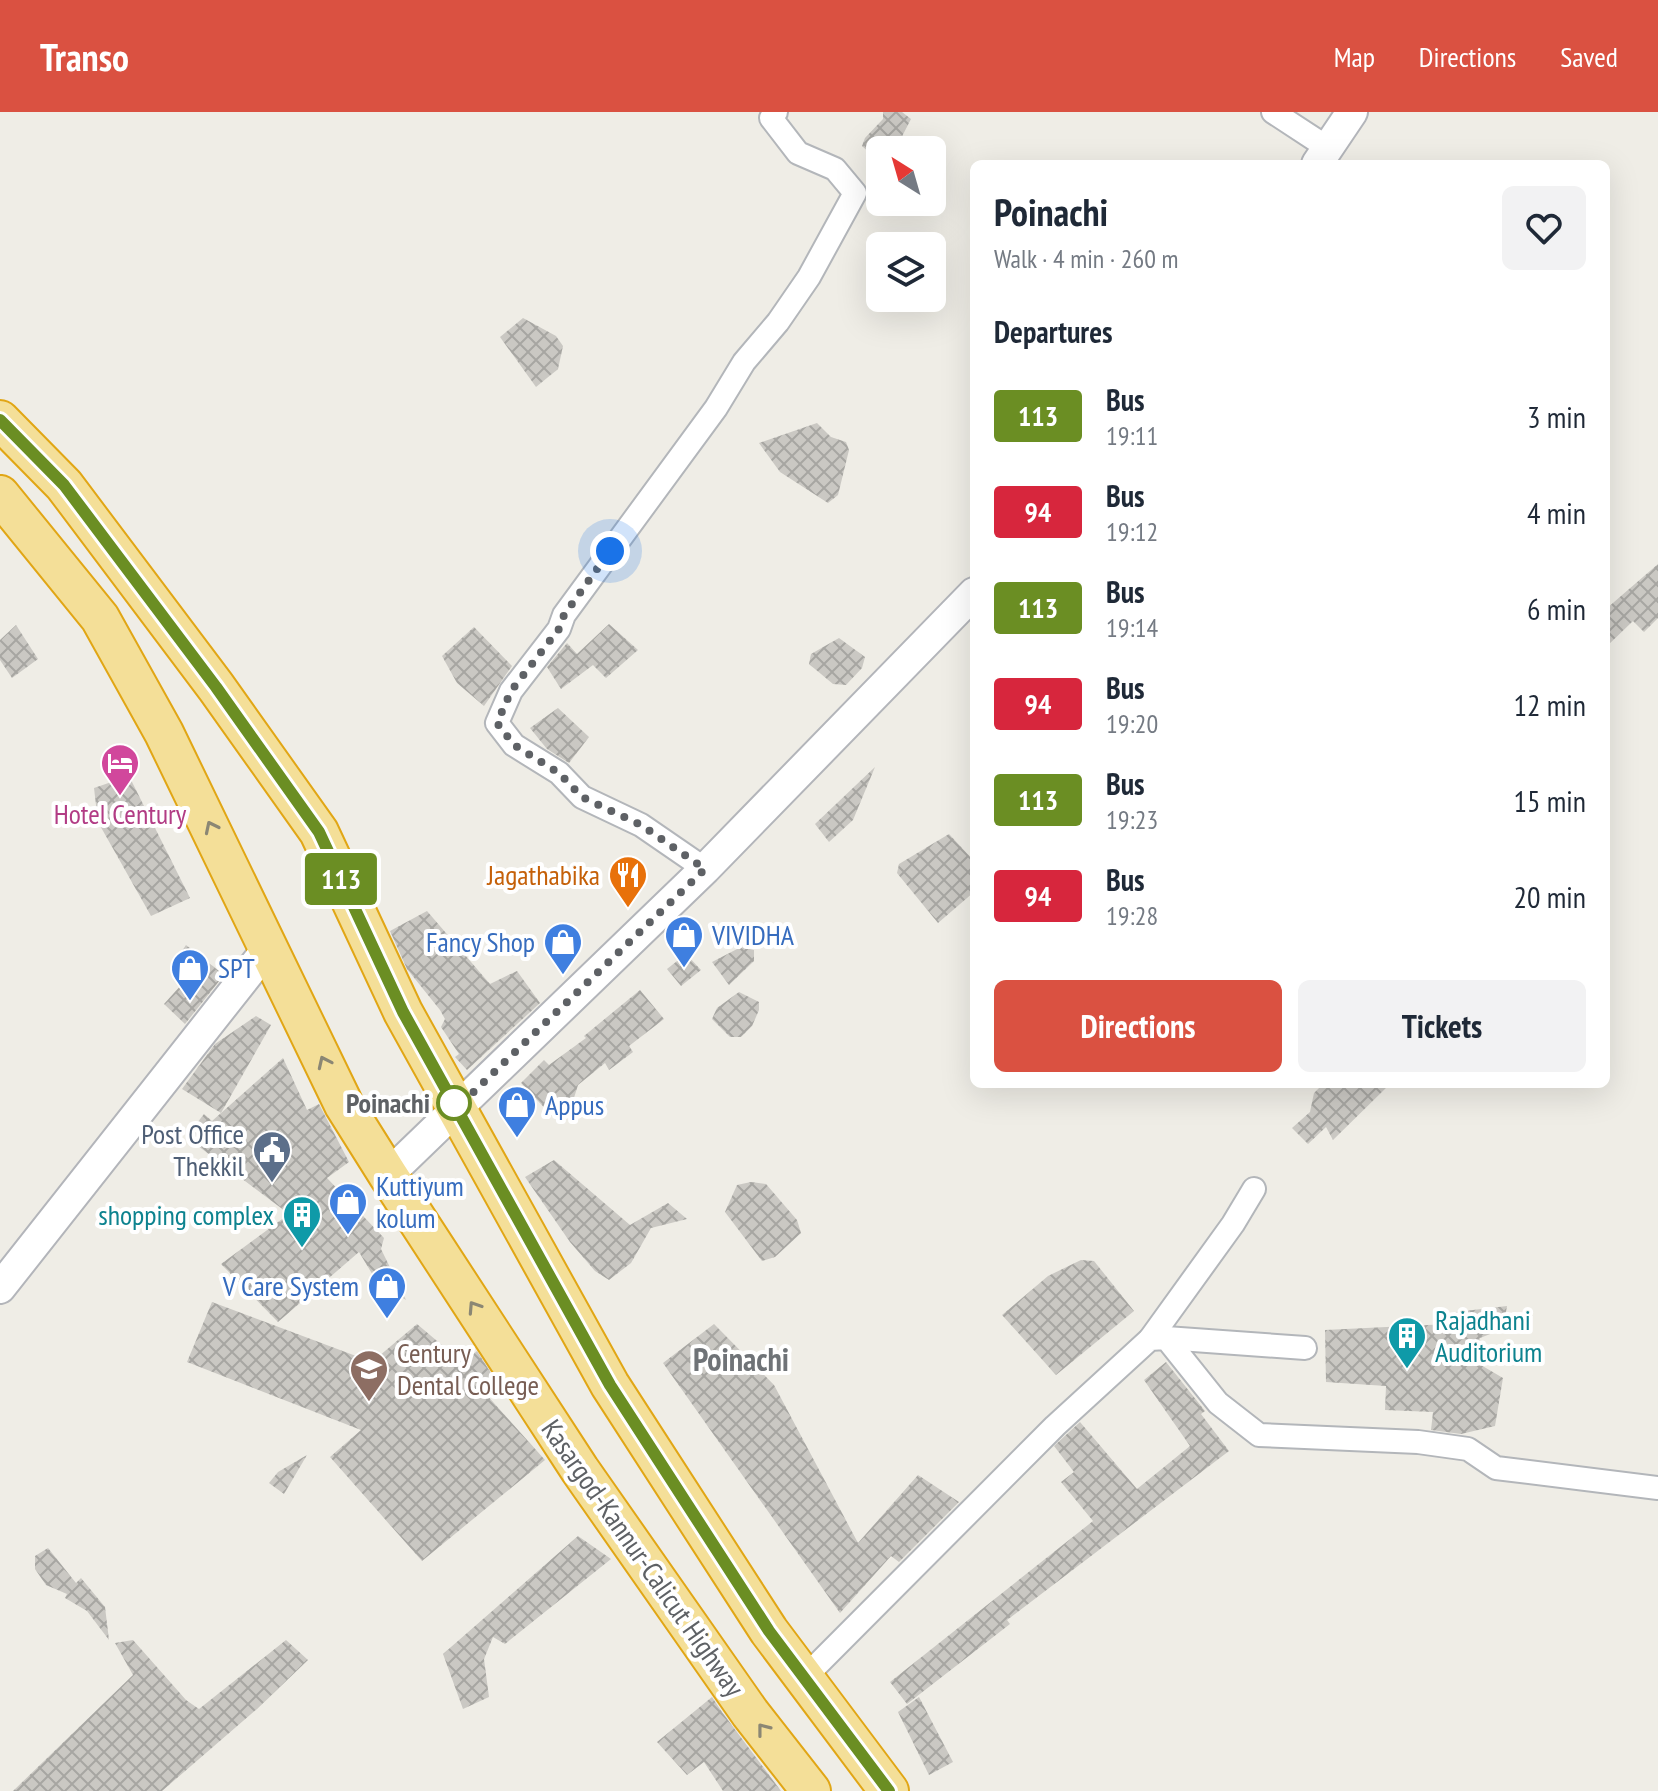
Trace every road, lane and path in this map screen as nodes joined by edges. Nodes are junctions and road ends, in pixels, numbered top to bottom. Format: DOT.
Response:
graph roads {
  1 [pos="776,112"];
  2 [pos="1273,112"];
  3 [pos="1352,112"];
  4 [pos="1323,156"];
  5 [pos="0,420"];
  6 [pos="0,495"];
  7 [pos="970,597"];
  8 [pos="705,869"];
  9 [pos="269,947"];
  10 [pos="457,1108"];
  11 [pos="388,1175"];
  12 [pos="1254,1189"];
  13 [pos="0,1288"];
  14 [pos="1158,1339"];
  15 [pos="1305,1348"];
  16 [pos="1658,1488"];
  17 [pos="804,1678"];
  18 [pos="811,1791"];
  19 [pos="889,1791"];
  1 -- 8 [label="street"];
  2 -- 4 [label="street"];
  3 -- 4 [label="main road"];
  5 -- 10 [label="highway"];
  9 -- 6 [label="highway, Kasargod-Kannur-Calicut Highway, one-way"];
  7 -- 8 [label="main road"];
  8 -- 10 [label="main road"];
  11 -- 9 [label="highway, Kasargod-Kannur-Calicut Highway, one-way"];
  9 -- 13 [label="main road"];
  10 -- 11 [label="main road"];
  10 -- 17 [label="highway"];
  18 -- 11 [label="highway, Kasargod-Kannur-Calicut Highway, one-way"];
  12 -- 14 [label="street"];
  14 -- 15 [label="street"];
  14 -- 16 [label="street"];
  14 -- 17 [label="street"];
  17 -- 19 [label="highway"];
}
